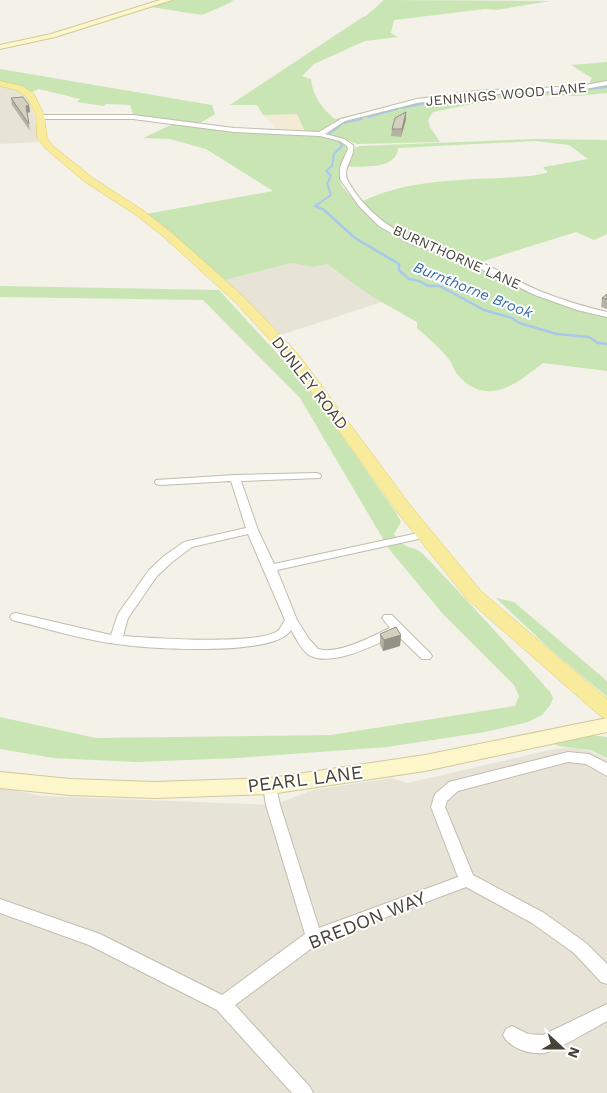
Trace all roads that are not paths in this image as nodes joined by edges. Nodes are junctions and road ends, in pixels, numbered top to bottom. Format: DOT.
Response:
graph roads {
  1 [pos="168,0"];
  2 [pos="0,47"];
  3 [pos="0,83"];
  4 [pos="607,83"];
  5 [pos="40,117"];
  6 [pos="320,134"];
  7 [pos="607,315"];
  8 [pos="316,476"];
  9 [pos="235,478"];
  10 [pos="160,482"];
  11 [pos="252,530"];
  12 [pos="423,535"];
  13 [pos="270,568"];
  14 [pos="16,617"];
  15 [pos="388,618"];
  16 [pos="291,620"];
  17 [pos="399,629"];
  18 [pos="116,640"];
  19 [pos="426,656"];
  20 [pos="607,711"];
  21 [pos="607,725"];
  22 [pos="607,770"];
  23 [pos="0,780"];
  24 [pos="270,786"];
  25 [pos="467,880"];
  26 [pos="0,906"];
  27 [pos="314,937"];
  28 [pos="607,976"];
  29 [pos="223,1004"];
  30 [pos="607,1012"];
  31 [pos="512,1035"];
  32 [pos="304,1093"];
  1 -- 2 [label="street"];
  3 -- 5 [label="main road, DUNLEY ROAD"];
  4 -- 6 [label="street, JENNINGS WOOD LANE"];
  5 -- 6 [label="street, BURNTHORNE LANE"];
  5 -- 12 [label="main road, DUNLEY ROAD"];
  6 -- 7 [label="street, BURNTHORNE LANE"];
  8 -- 9 [label="street"];
  9 -- 10 [label="street"];
  9 -- 11 [label="street"];
  11 -- 13 [label="street"];
  11 -- 18 [label="street"];
  12 -- 13 [label="street"];
  12 -- 20 [label="main road, DUNLEY ROAD"];
  13 -- 16 [label="street"];
  14 -- 18 [label="street"];
  15 -- 17 [label="street"];
  16 -- 17 [label="street"];
  16 -- 18 [label="street"];
  17 -- 19 [label="street"];
  21 -- 24 [label="street, PEARL LANE"];
  22 -- 25 [label="street"];
  23 -- 24 [label="street, PEARL LANE"];
  24 -- 27 [label="street"];
  25 -- 27 [label="street, BREDON WAY"];
  25 -- 28 [label="street"];
  26 -- 29 [label="street"];
  27 -- 29 [label="street, BREDON WAY"];
  29 -- 32 [label="street"];
  30 -- 31 [label="street"];
}
